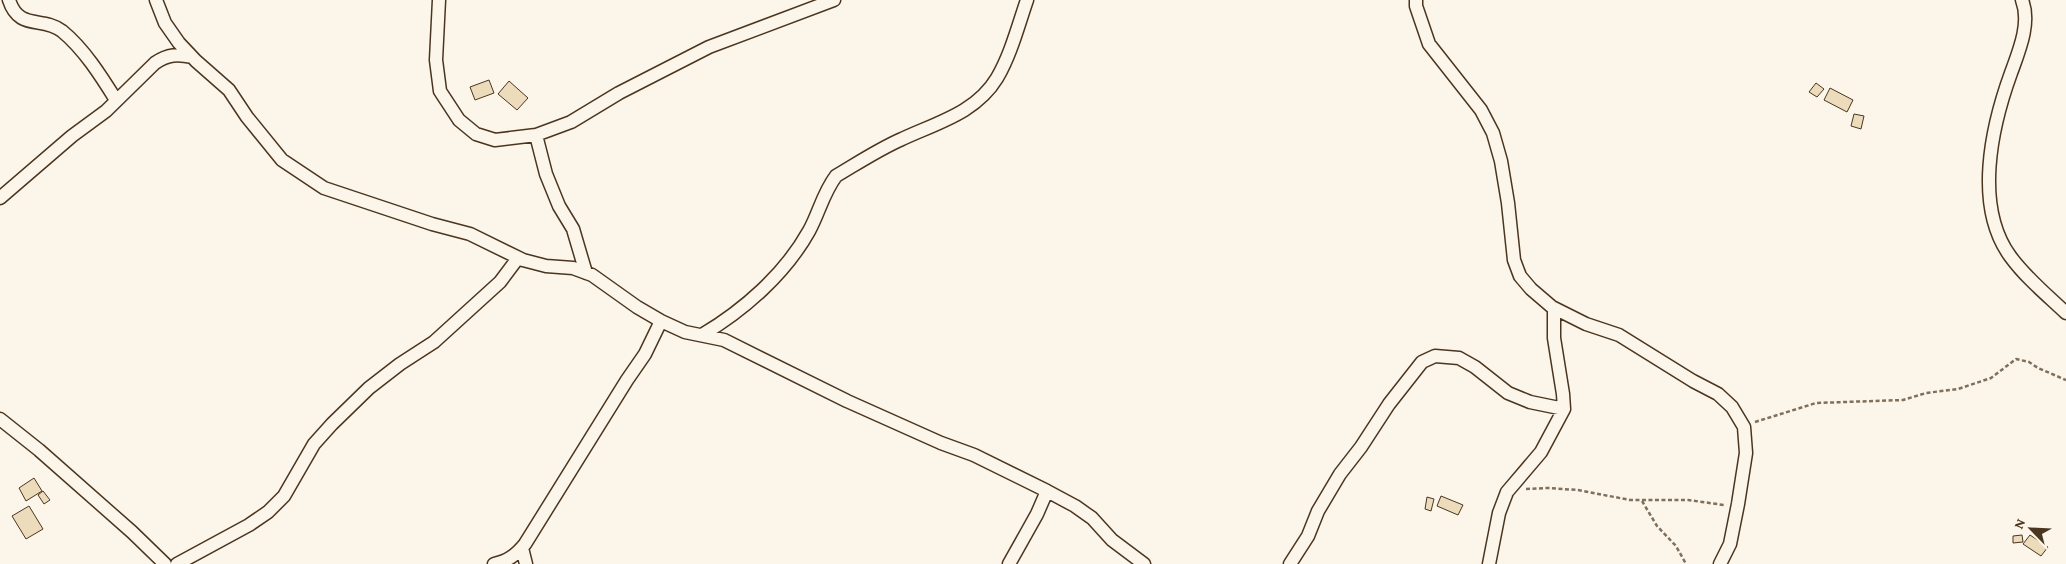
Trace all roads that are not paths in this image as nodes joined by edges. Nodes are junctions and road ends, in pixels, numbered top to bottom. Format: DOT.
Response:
graph roads {
  1 [pos="10,0"];
  2 [pos="156,0"];
  3 [pos="439,0"];
  4 [pos="834,0"];
  5 [pos="1027,0"];
  6 [pos="1416,0"];
  7 [pos="2022,0"];
  8 [pos="192,56"];
  9 [pos="116,100"];
  10 [pos="536,135"];
  11 [pos="0,198"];
  12 [pos="518,258"];
  13 [pos="586,273"];
  14 [pos="1554,309"];
  15 [pos="2066,313"];
  16 [pos="661,321"];
  17 [pos="702,335"];
  18 [pos="1564,409"];
  19 [pos="0,419"];
  20 [pos="1047,491"];
  21 [pos="522,548"];
  22 [pos="165,564"];
  23 [pos="177,564"];
  24 [pos="494,564"];
  25 [pos="526,564"];
  26 [pos="1009,564"];
  27 [pos="1144,564"];
  28 [pos="1290,564"];
  29 [pos="1488,564"];
  30 [pos="1720,564"];
  1 -- 9 [label="street"];
  2 -- 8 [label="street"];
  3 -- 10 [label="street"];
  4 -- 10 [label="street"];
  5 -- 17 [label="street"];
  6 -- 14 [label="street"];
  7 -- 15 [label="street"];
  8 -- 9 [label="street"];
  8 -- 12 [label="street"];
  9 -- 11 [label="street"];
  10 -- 13 [label="street"];
  12 -- 13 [label="street"];
  12 -- 23 [label="street"];
  13 -- 16 [label="street"];
  14 -- 18 [label="street"];
  14 -- 30 [label="street"];
  16 -- 17 [label="street"];
  16 -- 21 [label="street"];
  17 -- 20 [label="street"];
  18 -- 28 [label="street"];
  18 -- 29 [label="street"];
  19 -- 22 [label="street"];
  20 -- 26 [label="street"];
  20 -- 27 [label="street"];
  21 -- 24 [label="street"];
  21 -- 25 [label="street"];
}
